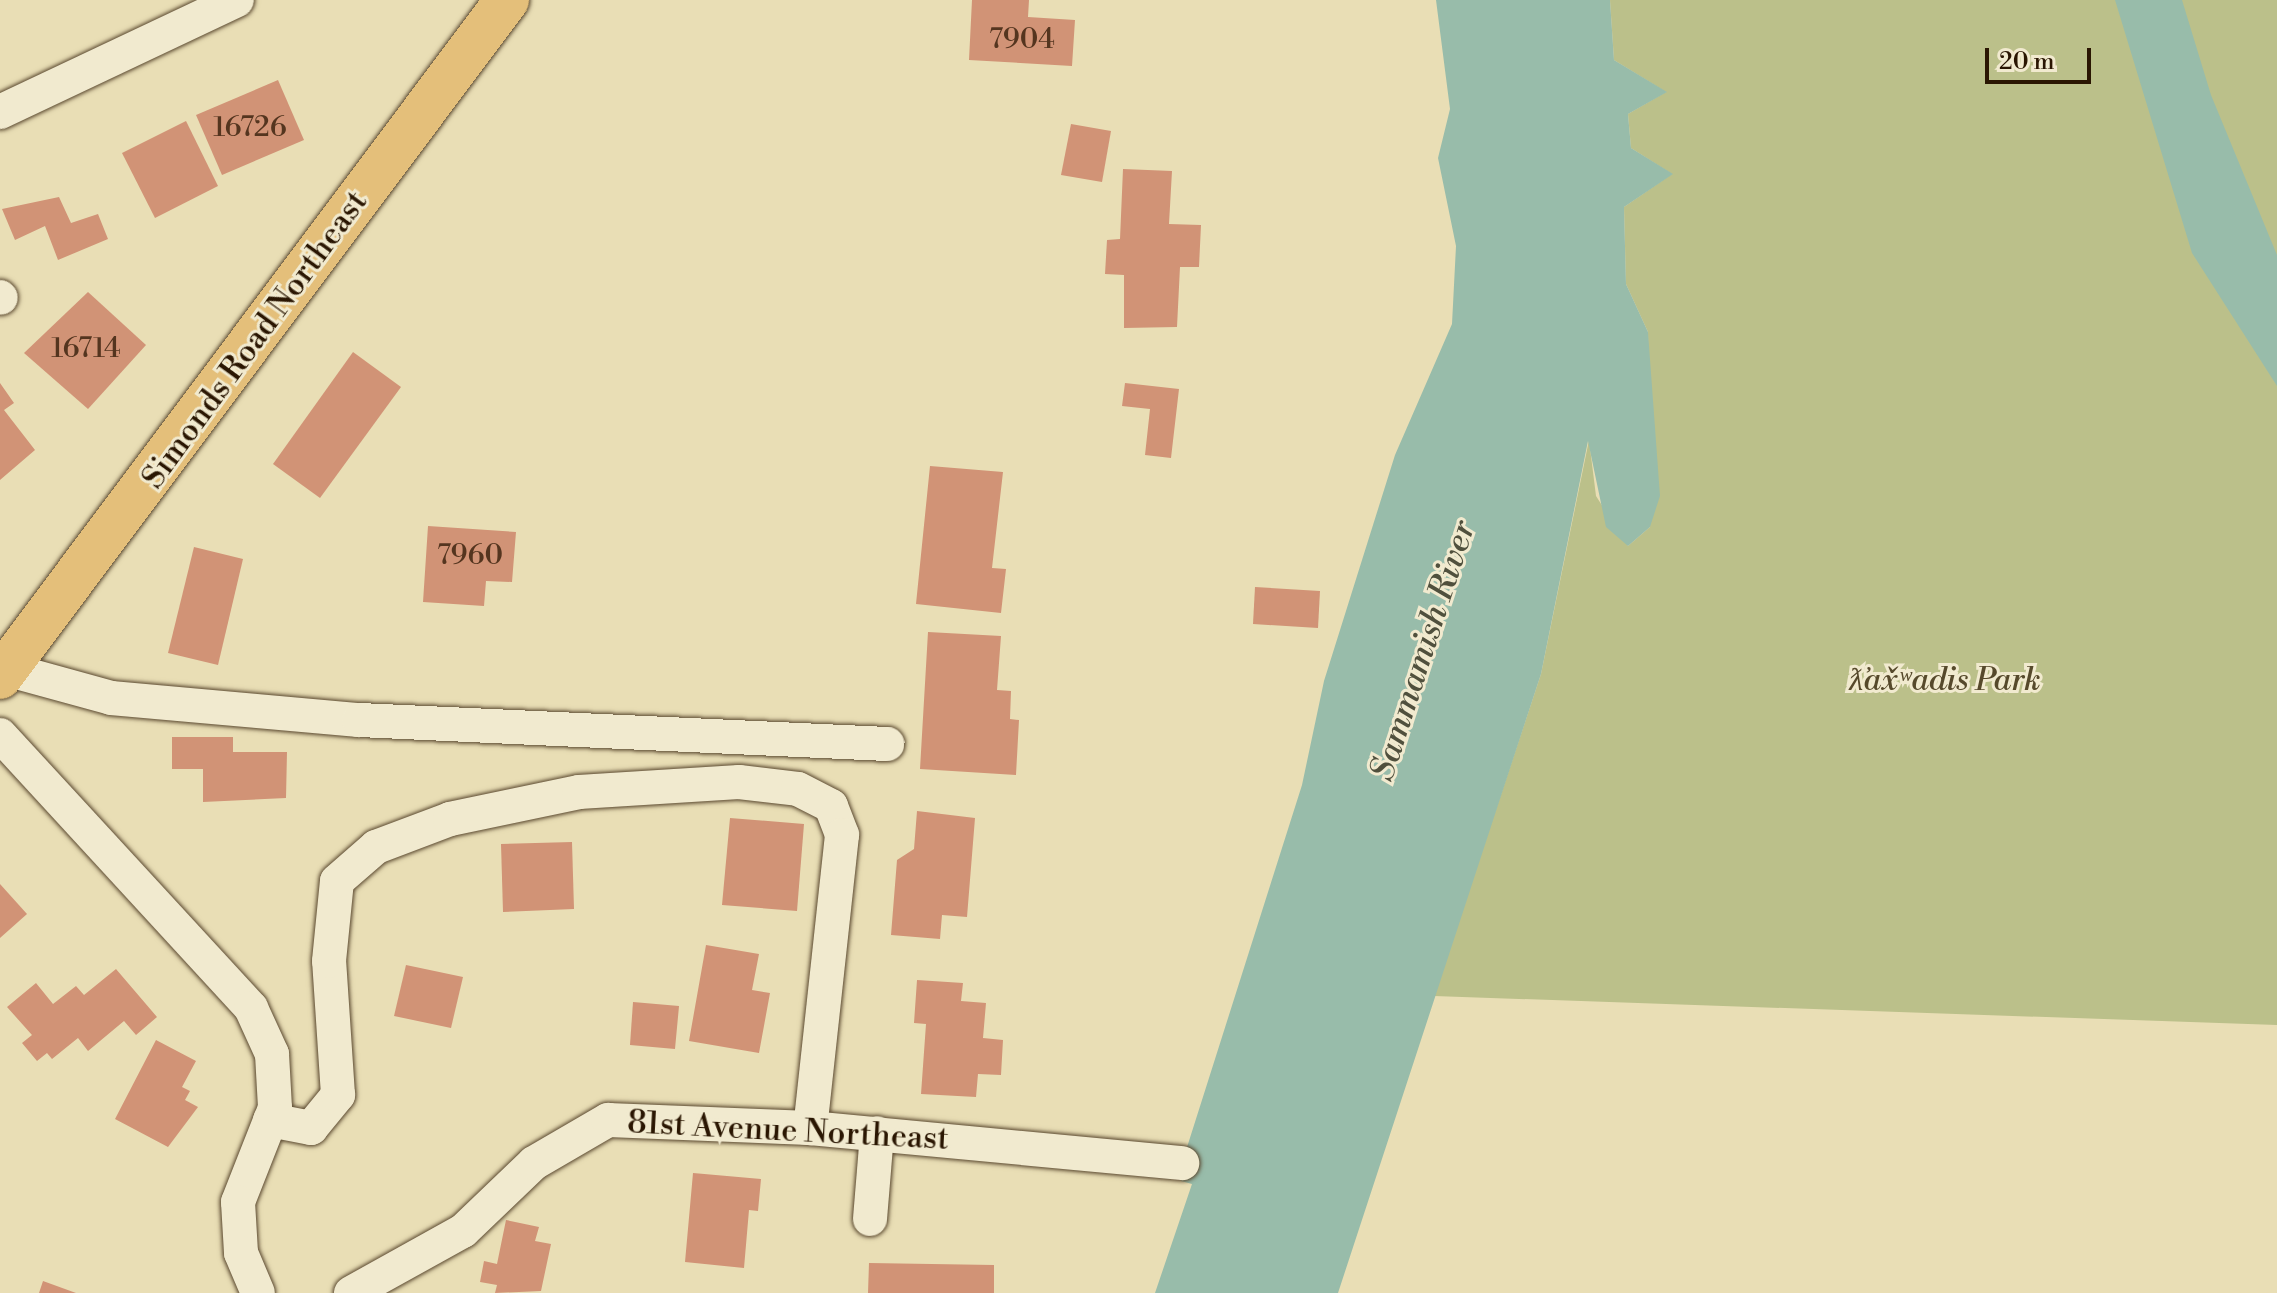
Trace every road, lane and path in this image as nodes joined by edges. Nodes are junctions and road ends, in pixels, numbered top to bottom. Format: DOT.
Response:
graph roads {
  1 [pos="237,0"];
  2 [pos="507,0"];
  3 [pos="0,112"];
  4 [pos="3,673"];
  5 [pos="0,735"];
  6 [pos="887,744"];
  7 [pos="270,1120"];
  8 [pos="810,1128"];
  9 [pos="877,1133"];
  10 [pos="1182,1163"];
  11 [pos="870,1219"];
  12 [pos="258,1293"];
  13 [pos="351,1293"];
  1 -- 3 [label="street"];
  2 -- 4 [label="main road, Simonds Road Northeast"];
  4 -- 6 [label="street"];
  5 -- 7 [label="street"];
  7 -- 8 [label="street"];
  7 -- 12 [label="street"];
  8 -- 9 [label="street, 81st Avenue Northeast"];
  8 -- 13 [label="street, 81st Avenue Northeast"];
  9 -- 10 [label="street, 81st Avenue Northeast"];
  9 -- 11 [label="street"];
}
